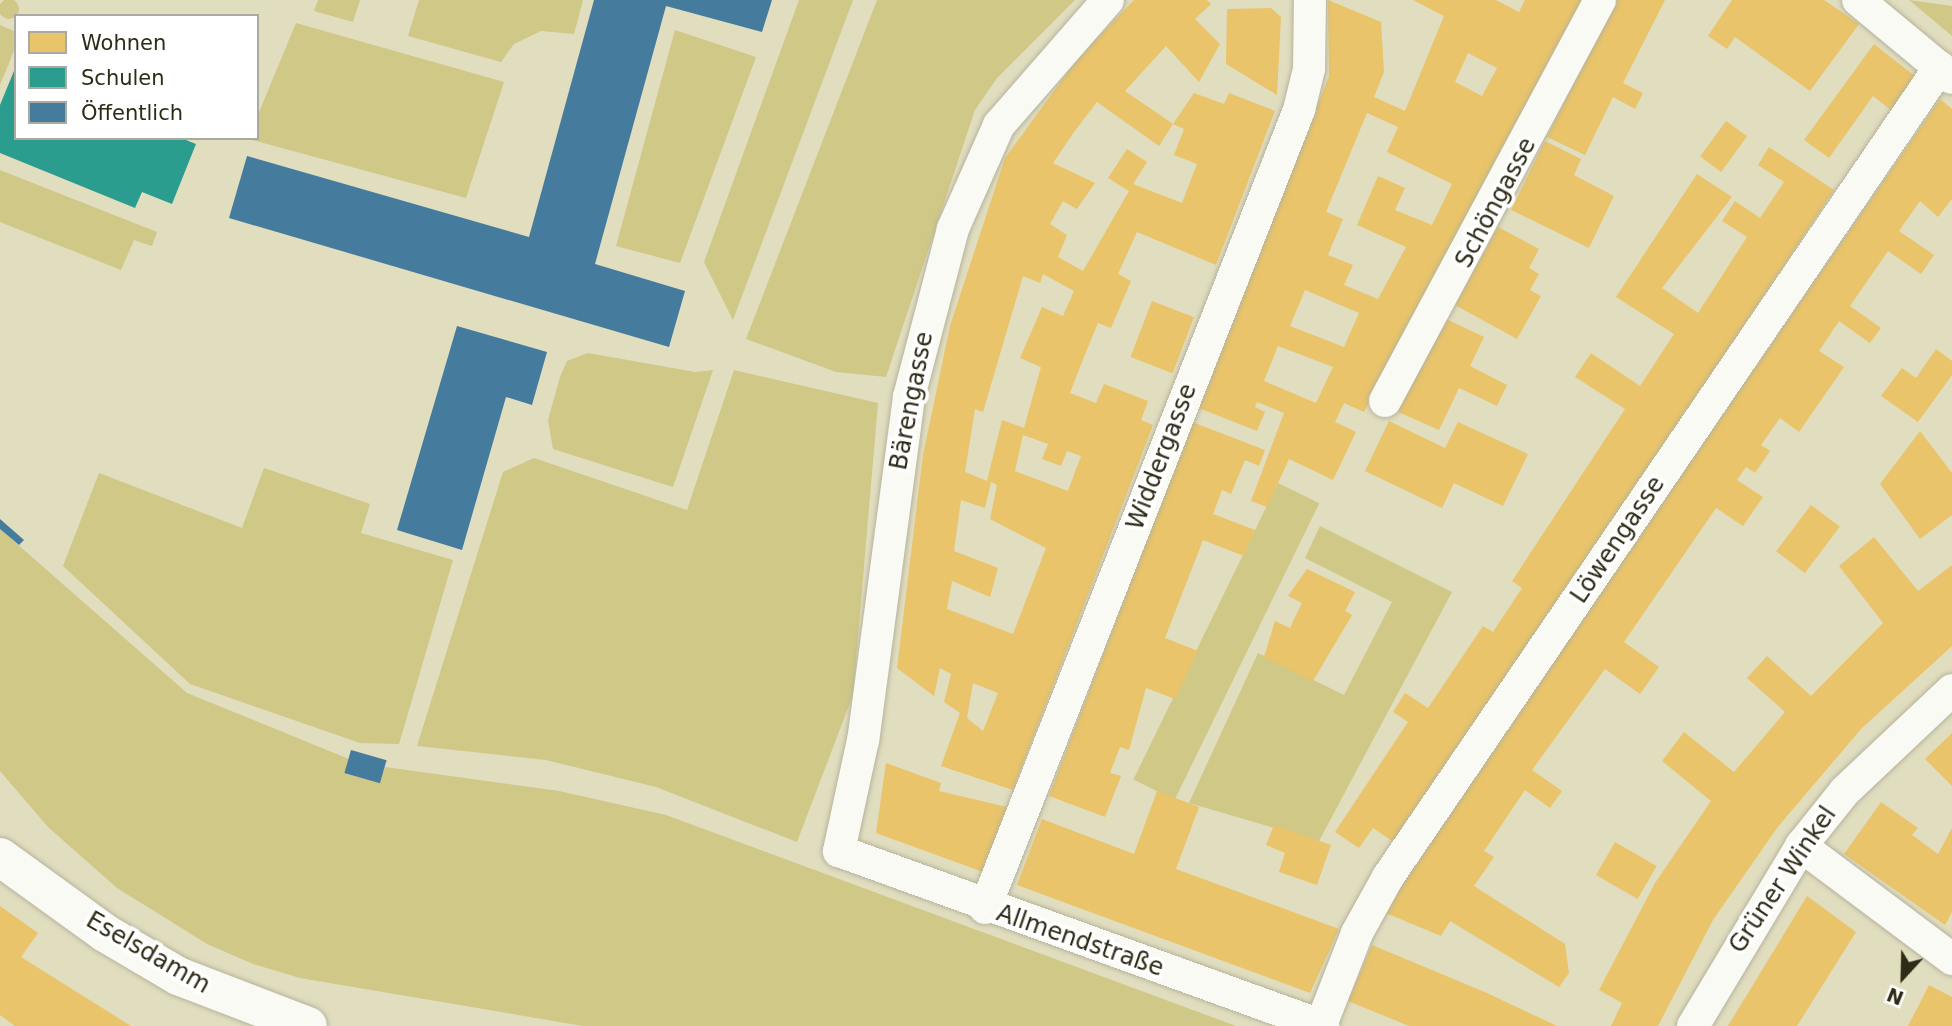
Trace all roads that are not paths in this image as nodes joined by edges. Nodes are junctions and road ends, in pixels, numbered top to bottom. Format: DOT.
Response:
graph roads {
  1 [pos="1108,0"];
  2 [pos="1310,0"];
  3 [pos="1601,0"];
  4 [pos="1858,0"];
  5 [pos="1946,72"];
  6 [pos="1385,401"];
  7 [pos="1952,690"];
  8 [pos="1801,846"];
  9 [pos="839,851"];
  10 [pos="0,857"];
  11 [pos="985,908"];
  12 [pos="1952,959"];
  13 [pos="309,1026"];
  14 [pos="1322,1026"];
  15 [pos="1693,1026"];
  1 -- 9 [label="street, Bärengasse"];
  2 -- 11 [label="street, Widdergasse"];
  3 -- 6 [label="street, Schöngasse"];
  4 -- 5 [label="street"];
  5 -- 14 [label="street, Löwengasse"];
  7 -- 8 [label="street, Grüner Winkel"];
  8 -- 12 [label="street"];
  8 -- 15 [label="street, Grüner Winkel"];
  9 -- 11 [label="street, Allmendstraße"];
  10 -- 13 [label="street, Eselsdamm"];
  11 -- 14 [label="street, Allmendstraße"];
}
